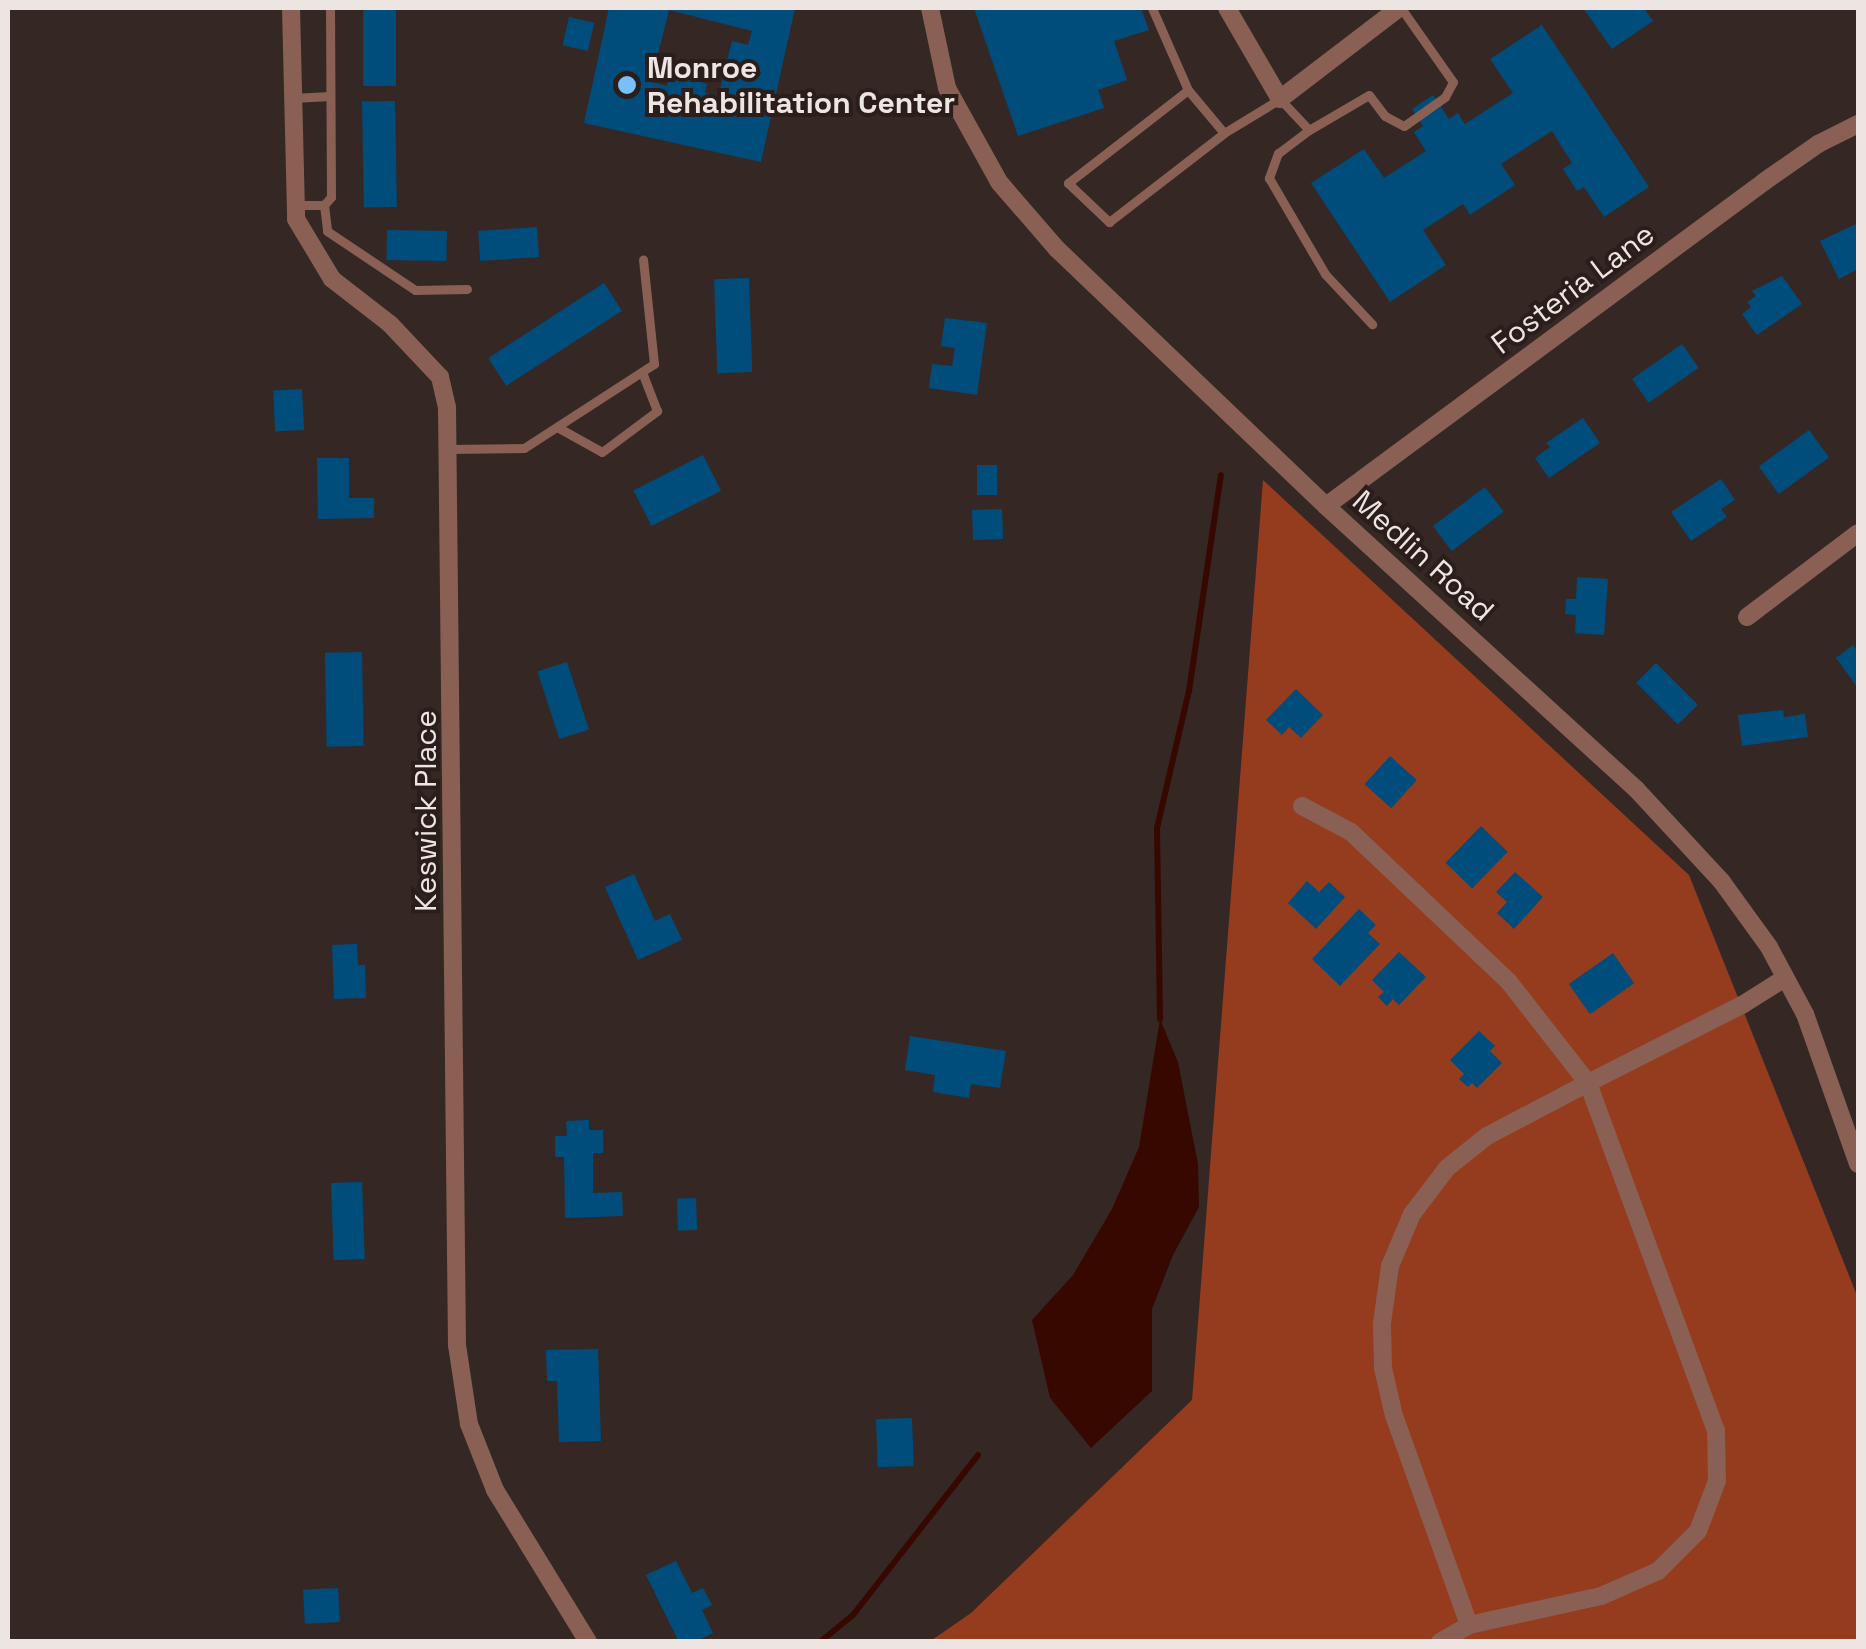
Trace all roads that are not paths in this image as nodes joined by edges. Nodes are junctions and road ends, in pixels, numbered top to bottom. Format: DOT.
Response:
graph roads {
  1 [pos="292,8"];
  2 [pos="330,8"];
  3 [pos="930,8"];
  4 [pos="1152,8"];
  5 [pos="1227,8"];
  6 [pos="1400,8"];
  7 [pos="1188,90"];
  8 [pos="330,96"];
  9 [pos="292,98"];
  10 [pos="1280,99"];
  11 [pos="1858,124"];
  12 [pos="1309,130"];
  13 [pos="1224,133"];
  14 [pos="324,205"];
  15 [pos="296,206"];
  16 [pos="643,260"];
  17 [pos="467,289"];
  18 [pos="1372,324"];
  19 [pos="642,372"];
  20 [pos="558,426"];
  21 [pos="448,449"];
  22 [pos="1326,506"];
  23 [pos="1858,533"];
  24 [pos="1747,617"];
  25 [pos="1302,806"];
  26 [pos="1786,978"];
  27 [pos="1588,1083"];
  28 [pos="1858,1164"];
  29 [pos="1469,1624"];
  30 [pos="588,1642"];
  31 [pos="1440,1642"];
  1 -- 9 [label="street, Keswick Place"];
  2 -- 8 [label="lane"];
  3 -- 22 [label="street, Medlin Road"];
  4 -- 7 [label="lane"];
  5 -- 10 [label="street"];
  6 -- 10 [label="street"];
  6 -- 12 [label="lane"];
  7 -- 13 [label="lane"];
  7 -- 13 [label="lane"];
  8 -- 9 [label="lane"];
  8 -- 14 [label="lane"];
  9 -- 15 [label="street, Keswick Place"];
  10 -- 12 [label="lane"];
  10 -- 13 [label="lane"];
  11 -- 22 [label="street, Fosteria Lane"];
  12 -- 18 [label="lane"];
  14 -- 15 [label="lane"];
  14 -- 17 [label="lane"];
  15 -- 21 [label="street, Keswick Place"];
  16 -- 19 [label="lane"];
  19 -- 20 [label="lane"];
  19 -- 20 [label="lane"];
  20 -- 21 [label="lane"];
  21 -- 30 [label="street, Keswick Place"];
  22 -- 26 [label="street, Medlin Road"];
  23 -- 24 [label="street"];
  25 -- 27 [label="street"];
  26 -- 27 [label="street"];
  26 -- 28 [label="street, Medlin Road"];
  27 -- 29 [label="street"];
  27 -- 29 [label="street"];
  29 -- 31 [label="street"];
}
